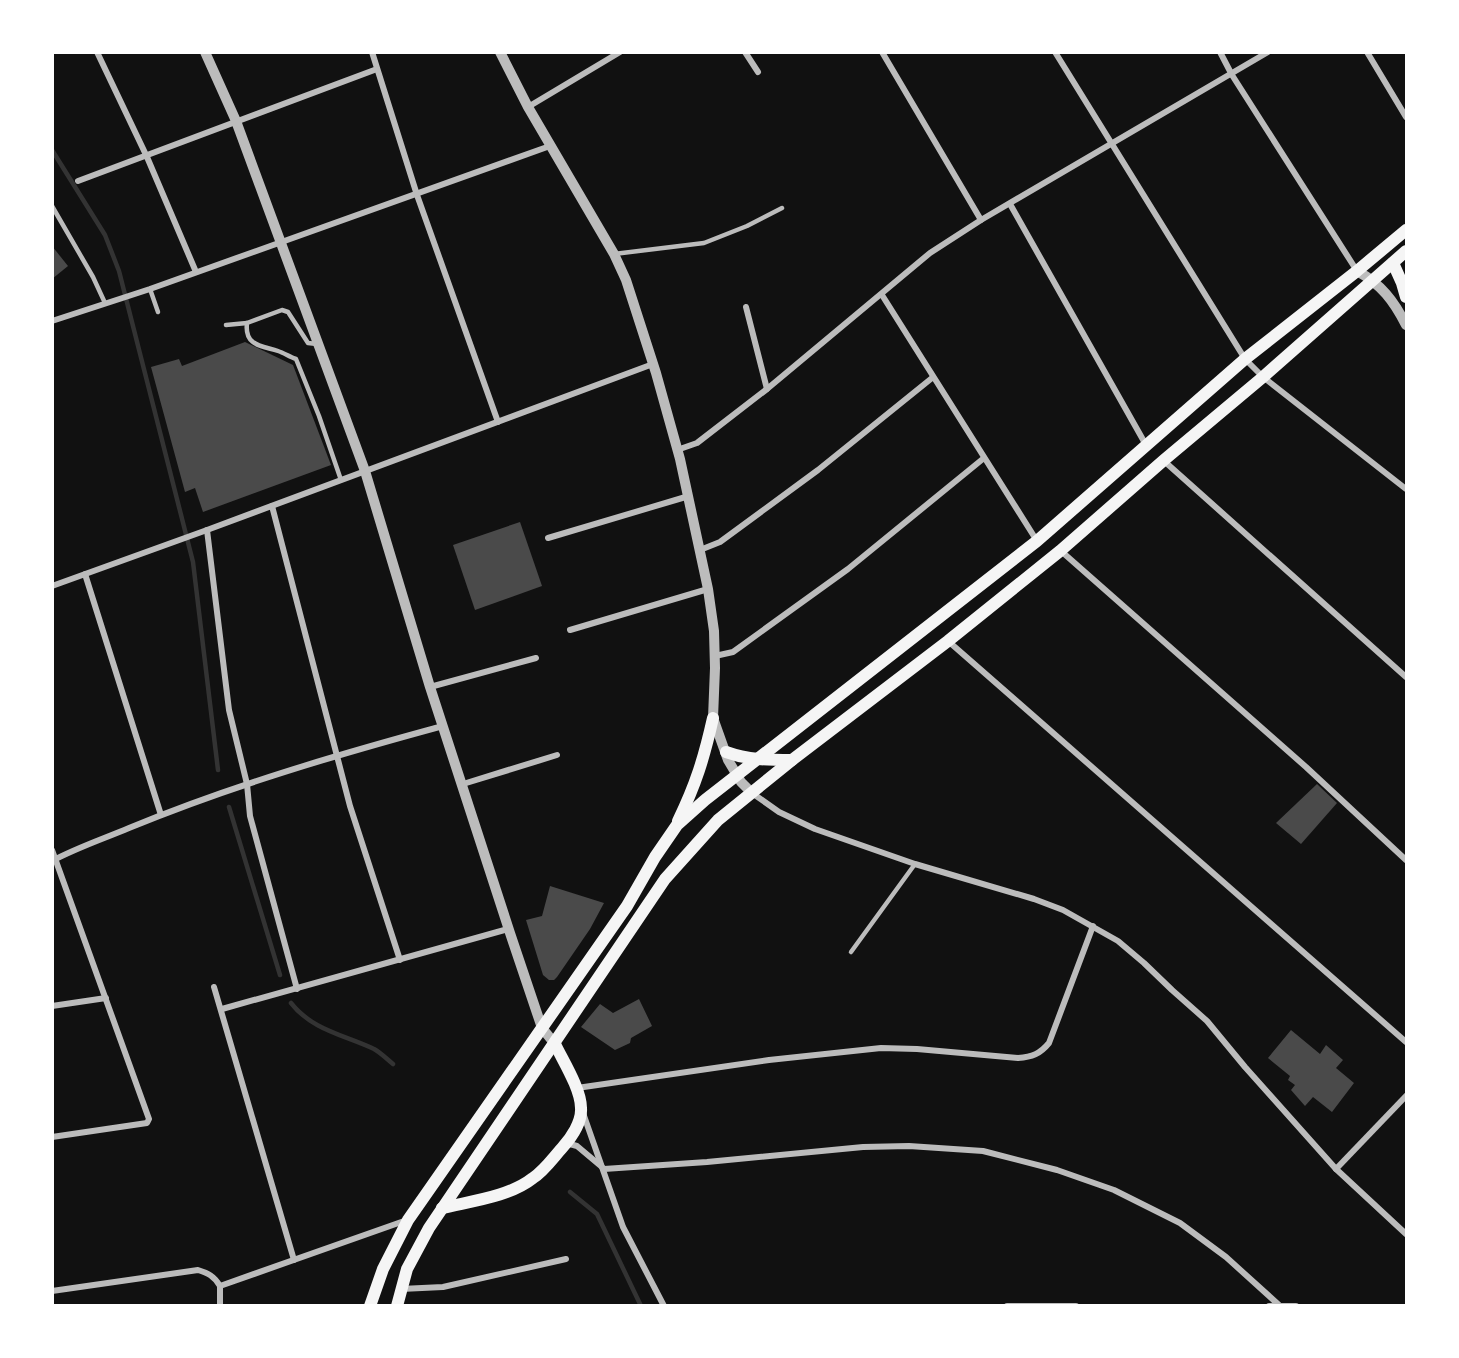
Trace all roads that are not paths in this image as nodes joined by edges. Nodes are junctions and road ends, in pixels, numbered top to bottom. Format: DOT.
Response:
graph roads {
  1 [pos="97,52"];
  2 [pos="205,52"];
  3 [pos="372,52"];
  4 [pos="500,52"];
  5 [pos="620,52"];
  6 [pos="745,52"];
  7 [pos="882,52"];
  8 [pos="1055,52"];
  9 [pos="1220,52"];
  10 [pos="1268,52"];
  11 [pos="1367,52"];
  12 [pos="377,69"];
  13 [pos="758,72"];
  14 [pos="1232,75"];
  15 [pos="528,107"];
  16 [pos="1407,117"];
  17 [pos="236,121"];
  18 [pos="1111,144"];
  19 [pos="550,146"];
  20 [pos="147,157"];
  21 [pos="78,181"];
  22 [pos="417,195"];
  23 [pos="1010,204"];
  24 [pos="52,206"];
  25 [pos="782,208"];
  26 [pos="981,220"];
  27 [pos="1407,230"];
  28 [pos="280,242"];
  29 [pos="1407,251"];
  30 [pos="614,254"];
  31 [pos="1393,263"];
  32 [pos="1357,271"];
  33 [pos="196,272"];
  34 [pos="1374,280"];
  35 [pos="150,289"];
  36 [pos="882,295"];
  37 [pos="1407,297"];
  38 [pos="107,302"];
  39 [pos="746,307"];
  40 [pos="158,312"];
  41 [pos="52,321"];
  42 [pos="247,323"];
  43 [pos="226,325"];
  44 [pos="1407,325"];
  45 [pos="319,344"];
  46 [pos="1245,359"];
  47 [pos="653,364"];
  48 [pos="1263,377"];
  49 [pos="932,378"];
  50 [pos="767,389"];
  51 [pos="498,422"];
  52 [pos="1146,445"];
  53 [pos="677,450"];
  54 [pos="984,458"];
  55 [pos="1164,460"];
  56 [pos="365,471"];
  57 [pos="341,480"];
  58 [pos="1407,489"];
  59 [pos="689,496"];
  60 [pos="272,506"];
  61 [pos="204,531"];
  62 [pos="548,538"];
  63 [pos="1037,542"];
  64 [pos="700,550"];
  65 [pos="1060,551"];
  66 [pos="86,574"];
  67 [pos="52,586"];
  68 [pos="708,589"];
  69 [pos="570,630"];
  70 [pos="948,641"];
  71 [pos="715,656"];
  72 [pos="536,658"];
  73 [pos="1407,677"];
  74 [pos="430,687"];
  75 [pos="713,718"];
  76 [pos="443,726"];
  77 [pos="726,752"];
  78 [pos="338,755"];
  79 [pos="557,755"];
  80 [pos="759,760"];
  81 [pos="792,760"];
  82 [pos="738,776"];
  83 [pos="247,784"];
  84 [pos="463,784"];
  85 [pos="752,793"];
  86 [pos="161,815"];
  87 [pos="677,825"];
  88 [pos="52,850"];
  89 [pos="54,860"];
  90 [pos="1407,860"];
  91 [pos="915,864"];
  92 [pos="1093,926"];
  93 [pos="508,929"];
  94 [pos="851,952"];
  95 [pos="400,960"];
  96 [pos="214,987"];
  97 [pos="297,989"];
  98 [pos="106,998"];
  99 [pos="52,1006"];
  100 [pos="222,1009"];
  101 [pos="542,1028"];
  102 [pos="1407,1042"];
  103 [pos="555,1044"];
  104 [pos="576,1089"];
  105 [pos="1407,1096"];
  106 [pos="582,1108"];
  107 [pos="52,1137"];
  108 [pos="566,1143"];
  109 [pos="604,1169"];
  110 [pos="1336,1169"];
  111 [pos="442,1209"];
  112 [pos="408,1220"];
  113 [pos="1407,1234"];
  114 [pos="566,1258"];
  115 [pos="294,1260"];
  116 [pos="220,1286"];
  117 [pos="401,1290"];
  118 [pos="52,1291"];
  119 [pos="220,1305"];
  120 [pos="370,1305"];
  121 [pos="397,1305"];
  122 [pos="664,1305"];
  123 [pos="1007,1305"];
  124 [pos="1076,1305"];
  125 [pos="1269,1305"];
  126 [pos="1280,1305"];
  127 [pos="1296,1305"];
  1 -- 20 [label="street"];
  2 -- 17 [label="street"];
  3 -- 12 [label="street"];
  4 -- 15 [label="street"];
  5 -- 15 [label="street"];
  6 -- 13 [label="street"];
  7 -- 26 [label="street"];
  8 -- 18 [label="street"];
  9 -- 14 [label="street"];
  10 -- 14 [label="street"];
  11 -- 16 [label="street"];
  12 -- 17 [label="street"];
  12 -- 22 [label="street"];
  14 -- 18 [label="street"];
  14 -- 32 [label="street"];
  15 -- 19 [label="street"];
  17 -- 20 [label="street"];
  17 -- 28 [label="street"];
  18 -- 23 [label="street"];
  18 -- 46 [label="street"];
  19 -- 22 [label="street"];
  19 -- 30 [label="street"];
  20 -- 21 [label="street"];
  20 -- 33 [label="street"];
  22 -- 28 [label="street"];
  22 -- 51 [label="street"];
  23 -- 26 [label="street"];
  23 -- 52 [label="street"];
  24 -- 38 [label="lane"];
  25 -- 30 [label="lane"];
  26 -- 36 [label="street"];
  27 -- 32 [label="main road"];
  28 -- 33 [label="street"];
  28 -- 45 [label="street"];
  29 -- 31 [label="main road"];
  30 -- 47 [label="street"];
  31 -- 34 [label="main road"];
  31 -- 37 [label="main road"];
  32 -- 34 [label="street"];
  32 -- 46 [label="main road"];
  33 -- 35 [label="street"];
  34 -- 44 [label="street"];
  34 -- 48 [label="main road"];
  35 -- 38 [label="street"];
  35 -- 40 [label="lane"];
  36 -- 49 [label="street"];
  36 -- 50 [label="street"];
  38 -- 41 [label="street"];
  39 -- 50 [label="street"];
  42 -- 43 [label="lane"];
  42 -- 45 [label="lane"];
  42 -- 57 [label="lane"];
  45 -- 56 [label="street"];
  46 -- 48 [label="street"];
  46 -- 52 [label="main road"];
  47 -- 51 [label="street"];
  47 -- 53 [label="street"];
  48 -- 55 [label="main road"];
  48 -- 58 [label="street"];
  49 -- 54 [label="street"];
  49 -- 64 [label="street"];
  50 -- 53 [label="street"];
  51 -- 56 [label="street"];
  52 -- 63 [label="main road"];
  53 -- 59 [label="street"];
  54 -- 63 [label="street"];
  54 -- 71 [label="street"];
  55 -- 65 [label="main road"];
  55 -- 73 [label="street"];
  56 -- 57 [label="street"];
  56 -- 74 [label="street"];
  57 -- 60 [label="street"];
  59 -- 62 [label="street"];
  59 -- 64 [label="street"];
  60 -- 61 [label="street"];
  60 -- 78 [label="street"];
  61 -- 66 [label="street"];
  61 -- 83 [label="street"];
  63 -- 80 [label="main road"];
  64 -- 68 [label="street"];
  65 -- 70 [label="main road"];
  65 -- 90 [label="street"];
  66 -- 67 [label="street"];
  66 -- 86 [label="street"];
  68 -- 69 [label="street"];
  68 -- 71 [label="street"];
  70 -- 81 [label="main road"];
  70 -- 102 [label="street"];
  71 -- 75 [label="street"];
  72 -- 74 [label="street"];
  74 -- 76 [label="street"];
  75 -- 77 [label="street"];
  75 -- 87 [label="main road"];
  76 -- 78 [label="street"];
  76 -- 84 [label="street"];
  77 -- 80 [label="main road"];
  77 -- 82 [label="street"];
  78 -- 83 [label="street"];
  78 -- 95 [label="street"];
  79 -- 84 [label="street"];
  80 -- 81 [label="main road"];
  80 -- 82 [label="main road"];
  81 -- 85 [label="main road"];
  82 -- 85 [label="street"];
  82 -- 87 [label="main road"];
  83 -- 86 [label="street"];
  83 -- 97 [label="street"];
  84 -- 93 [label="street"];
  85 -- 91 [label="street"];
  85 -- 103 [label="main road"];
  86 -- 89 [label="street"];
  87 -- 101 [label="main road"];
  88 -- 89 [label="street"];
  89 -- 98 [label="street"];
  91 -- 92 [label="street"];
  91 -- 94 [label="lane"];
  92 -- 104 [label="street"];
  92 -- 110 [label="street"];
  93 -- 95 [label="street"];
  93 -- 101 [label="street"];
  95 -- 97 [label="street"];
  96 -- 100 [label="street"];
  97 -- 100 [label="street"];
  98 -- 99 [label="street"];
  98 -- 107 [label="street"];
  100 -- 115 [label="street"];
  101 -- 103 [label="street"];
  101 -- 112 [label="main road"];
  103 -- 104 [label="main road"];
  103 -- 111 [label="main road"];
  104 -- 106 [label="main road"];
  105 -- 110 [label="street"];
  106 -- 108 [label="main road"];
  106 -- 109 [label="street"];
  108 -- 109 [label="street"];
  108 -- 111 [label="main road"];
  109 -- 122 [label="street"];
  109 -- 126 [label="street"];
  110 -- 113 [label="street"];
  111 -- 117 [label="main road"];
  112 -- 115 [label="street"];
  112 -- 120 [label="main road"];
  114 -- 117 [label="street"];
  115 -- 116 [label="street"];
  116 -- 118 [label="street"];
  116 -- 119 [label="street"];
  117 -- 121 [label="main road"];
  123 -- 124 [label="street"];
  125 -- 126 [label="street"];
  126 -- 127 [label="street"];
}
